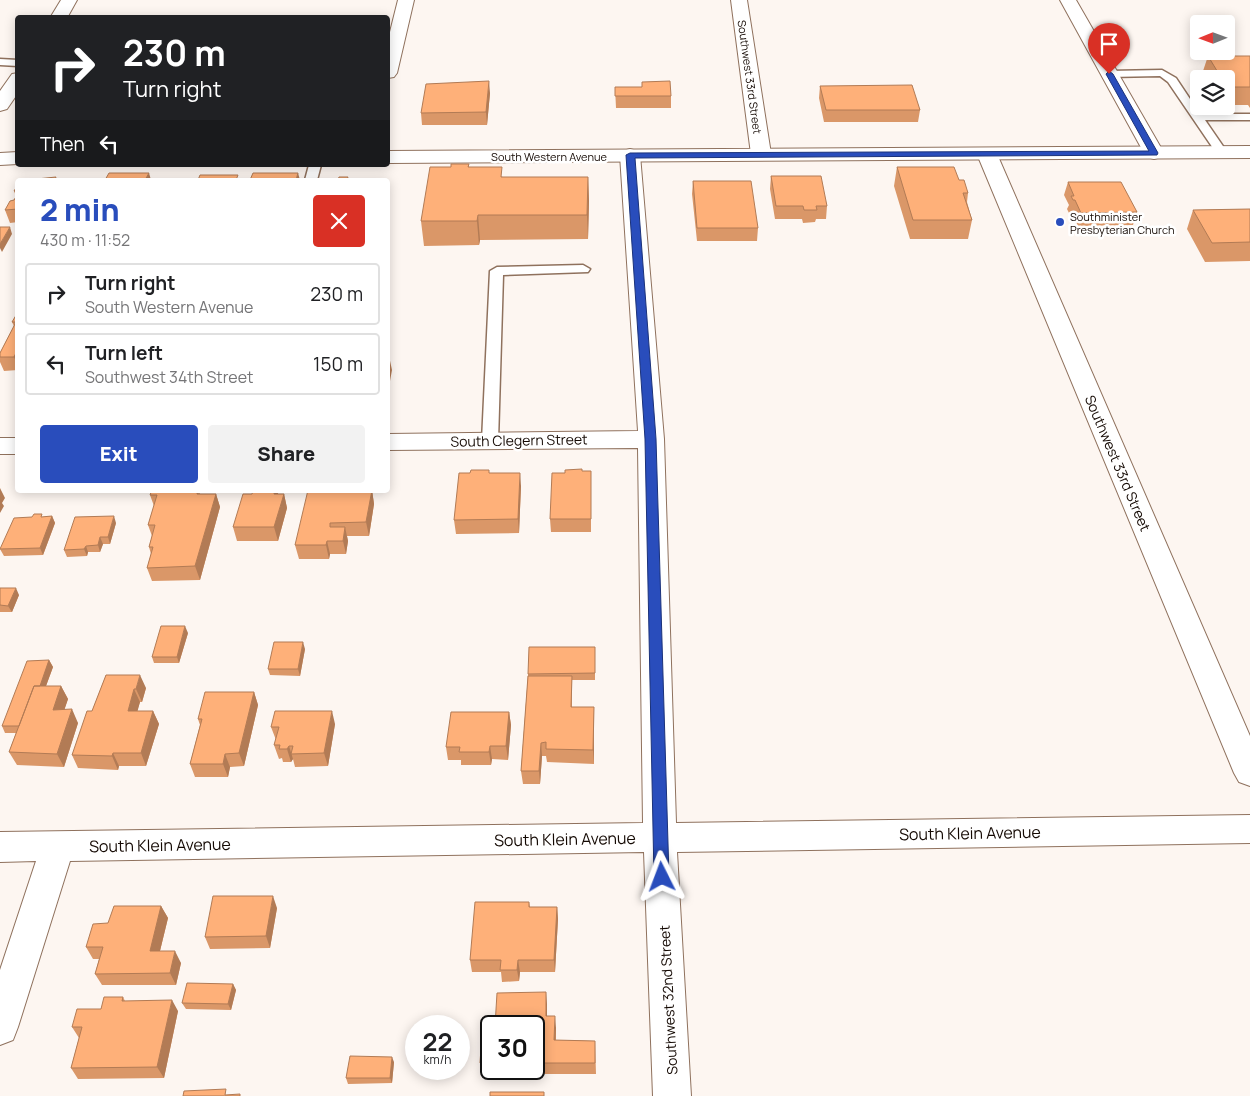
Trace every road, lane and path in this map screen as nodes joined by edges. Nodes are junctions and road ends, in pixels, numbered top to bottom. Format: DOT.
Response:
graph roads {
  1 [pos="69,0"];
  2 [pos="406,0"];
  3 [pos="739,0"];
  4 [pos="1068,0"];
  5 [pos="60,15"];
  6 [pos="0,62"];
  7 [pos="15,63"];
  8 [pos="390,65"];
  9 [pos="1109,74"];
  10 [pos="15,82"];
  11 [pos="0,105"];
  12 [pos="1197,117"];
  13 [pos="1250,117"];
  14 [pos="1221,152"];
  15 [pos="1250,152"];
  16 [pos="1154,153"];
  17 [pos="761,154"];
  18 [pos="987,154"];
  19 [pos="630,155"];
  20 [pos="390,157"];
  21 [pos="15,158"];
  22 [pos="0,159"];
  23 [pos="583,269"];
  24 [pos="650,439"];
  25 [pos="490,441"];
  26 [pos="390,442"];
  27 [pos="0,446"];
  28 [pos="15,446"];
  29 [pos="1250,772"];
  30 [pos="1250,829"];
  31 [pos="660,838"];
  32 [pos="0,847"];
  33 [pos="57,847"];
  34 [pos="0,1027"];
  35 [pos="672,1096"];
  1 -- 5 [label="street"];
  2 -- 8 [label="street"];
  3 -- 17 [label="street, Southwest 33rd Street"];
  4 -- 9 [label="street"];
  6 -- 7 [label="lane"];
  9 -- 12 [label="lane"];
  9 -- 16 [label="street"];
  10 -- 11 [label="street"];
  12 -- 13 [label="lane"];
  12 -- 14 [label="lane"];
  14 -- 15 [label="street, South Western Avenue"];
  14 -- 16 [label="street, South Western Avenue"];
  16 -- 18 [label="street, South Western Avenue"];
  17 -- 18 [label="street, South Western Avenue"];
  17 -- 19 [label="street, South Western Avenue"];
  18 -- 29 [label="street, Southwest 33rd Street"];
  19 -- 20 [label="street, South Western Avenue"];
  19 -- 24 [label="street, Southwest 32nd Street"];
  21 -- 22 [label="street"];
  23 -- 25 [label="lane"];
  24 -- 25 [label="street, South Clegern Street"];
  24 -- 31 [label="street, Southwest 32nd Street"];
  25 -- 26 [label="street, South Clegern Street"];
  27 -- 28 [label="street"];
  30 -- 31 [label="street, South Klein Avenue"];
  31 -- 33 [label="street, South Klein Avenue"];
  31 -- 35 [label="street, Southwest 32nd Street"];
  32 -- 33 [label="street, South Klein Avenue"];
  33 -- 34 [label="street"];
}
